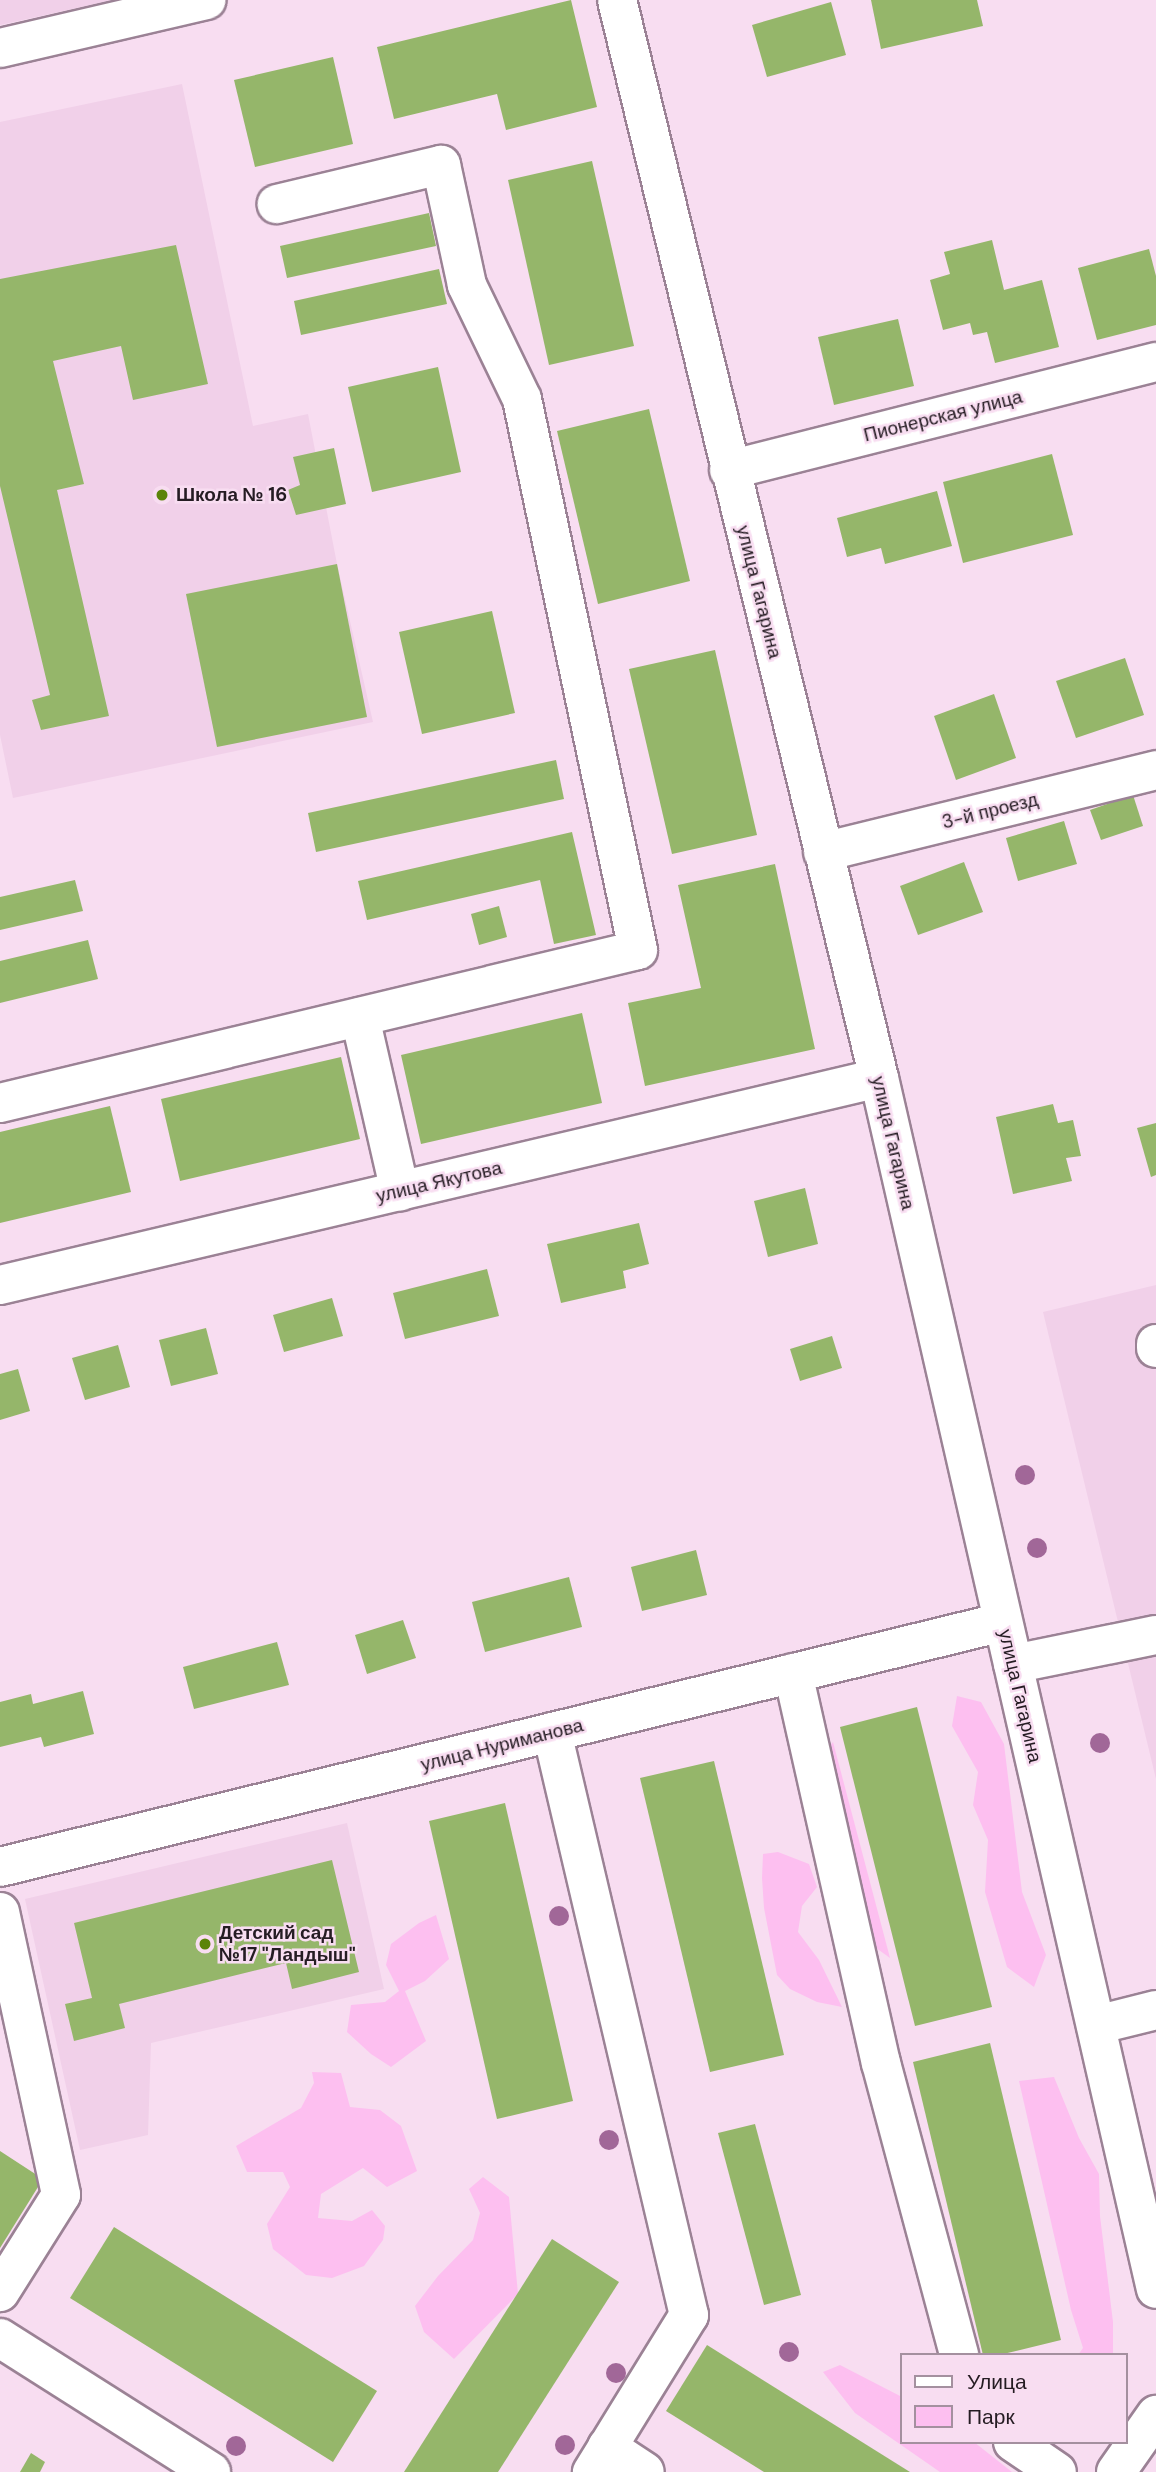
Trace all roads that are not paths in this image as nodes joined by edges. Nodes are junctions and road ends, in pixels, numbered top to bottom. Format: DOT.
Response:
graph roads {
  1 [pos="206,0"];
  2 [pos="617,0"];
  3 [pos="0,48"];
  4 [pos="277,204"];
  5 [pos="1156,362"];
  6 [pos="729,470"];
  7 [pos="1156,770"];
  8 [pos="823,852"];
  9 [pos="360,1017"];
  10 [pos="879,1078"];
  11 [pos="0,1103"];
  12 [pos="400,1191"];
  13 [pos="0,1285"];
  14 [pos="1003,1622"];
  15 [pos="1156,1635"];
  16 [pos="1013,1664"];
  17 [pos="793,1673"];
  18 [pos="552,1732"];
  19 [pos="0,1867"];
  20 [pos="0,1912"];
  21 [pos="1156,2010"];
  22 [pos="1096,2025"];
  23 [pos="1156,2289"];
  24 [pos="0,2292"];
  25 [pos="0,2338"];
  26 [pos="957,2353"];
  27 [pos="1156,2415"];
  28 [pos="1016,2444"];
  29 [pos="600,2459"];
  30 [pos="211,2472"];
  31 [pos="645,2472"];
  32 [pos="1057,2472"];
  33 [pos="1116,2472"];
  1 -- 3 [label="street"];
  2 -- 6 [label="street, улица Гагарина"];
  4 -- 9 [label="street"];
  5 -- 6 [label="street, Пионерская улица"];
  6 -- 8 [label="street, улица Гагарина"];
  7 -- 8 [label="street, 3-й проезд"];
  8 -- 10 [label="street, улица Гагарина"];
  9 -- 11 [label="street"];
  9 -- 12 [label="street"];
  10 -- 12 [label="street, улица Якутова"];
  10 -- 14 [label="street, улица Гагарина"];
  12 -- 13 [label="street, улица Якутова"];
  14 -- 16 [label="street, улица Гагарина"];
  14 -- 17 [label="street, улица Нуриманова"];
  15 -- 16 [label="street"];
  16 -- 22 [label="street, улица Гагарина"];
  17 -- 18 [label="street, улица Нуриманова"];
  17 -- 26 [label="street"];
  18 -- 19 [label="street, улица Нуриманова"];
  18 -- 29 [label="street"];
  20 -- 24 [label="street"];
  21 -- 22 [label="street"];
  22 -- 23 [label="street, улица Гагарина"];
  25 -- 30 [label="street"];
  27 -- 33 [label="street"];
  28 -- 32 [label="street"];
  29 -- 31 [label="street"];
}
